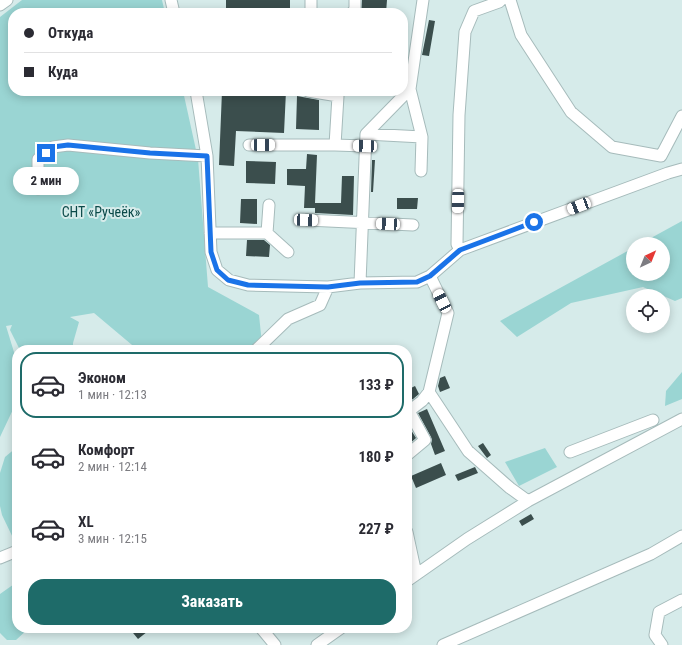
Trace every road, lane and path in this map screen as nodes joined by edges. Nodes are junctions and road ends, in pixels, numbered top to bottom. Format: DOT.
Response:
graph roads {
  1 [pos="7,0"];
  2 [pos="423,0"];
  3 [pos="501,0"];
  4 [pos="510,0"];
  5 [pos="0,5"];
  6 [pos="410,89"];
  7 [pos="197,96"];
  8 [pos="338,96"];
  9 [pos="403,96"];
  10 [pos="682,116"];
  11 [pos="366,134"];
  12 [pos="422,137"];
  13 [pos="335,145"];
  14 [pos="249,146"];
  15 [pos="365,146"];
  16 [pos="207,156"];
  17 [pos="682,169"];
  18 [pos="421,171"];
  19 [pos="38,189"];
  20 [pos="269,205"];
  21 [pos="306,220"];
  22 [pos="362,223"];
  23 [pos="413,225"];
  24 [pos="210,233"];
  25 [pos="267,233"];
  26 [pos="460,250"];
  27 [pos="288,252"];
  28 [pos="430,276"];
  29 [pos="360,283"];
  30 [pos="328,287"];
  31 [pos="261,345"];
  32 [pos="428,392"];
  33 [pos="412,409"];
  34 [pos="412,416"];
  35 [pos="682,419"];
  36 [pos="653,420"];
  37 [pos="609,437"];
  38 [pos="412,451"];
  39 [pos="570,452"];
  40 [pos="615,454"];
  41 [pos="528,501"];
  42 [pos="682,536"];
  43 [pos="12,553"];
  44 [pos="0,558"];
  45 [pos="412,578"];
  46 [pos="682,600"];
  47 [pos="265,633"];
  48 [pos="334,633"];
  49 [pos="274,645"];
  50 [pos="317,645"];
  51 [pos="444,645"];
  52 [pos="662,645"];
  1 -- 5 [label="street"];
  2 -- 6 [label="street"];
  3 -- 26 [label="street"];
  4 -- 10 [label="street"];
  6 -- 12 [label="street"];
  7 -- 16 [label="street"];
  8 -- 13 [label="street"];
  9 -- 11 [label="street"];
  11 -- 12 [label="street"];
  11 -- 15 [label="street"];
  12 -- 18 [label="street"];
  13 -- 14 [label="street"];
  13 -- 15 [label="street"];
  15 -- 22 [label="street"];
  16 -- 19 [label="street"];
  16 -- 24 [label="street"];
  17 -- 26 [label="street"];
  20 -- 25 [label="street"];
  21 -- 22 [label="street"];
  22 -- 23 [label="street"];
  22 -- 29 [label="street"];
  24 -- 25 [label="street"];
  24 -- 30 [label="street"];
  25 -- 27 [label="street"];
  26 -- 28 [label="street"];
  28 -- 29 [label="street"];
  28 -- 32 [label="street"];
  29 -- 30 [label="street"];
  30 -- 31 [label="street"];
  32 -- 33 [label="street"];
  32 -- 41 [label="street"];
  34 -- 38 [label="street"];
  35 -- 40 [label="street"];
  36 -- 37 [label="street"];
  37 -- 39 [label="street"];
  37 -- 40 [label="street"];
  40 -- 41 [label="street"];
  41 -- 45 [label="street"];
  42 -- 51 [label="street"];
  43 -- 44 [label="street"];
  46 -- 52 [label="street"];
  47 -- 49 [label="street"];
  48 -- 50 [label="street"];
}
